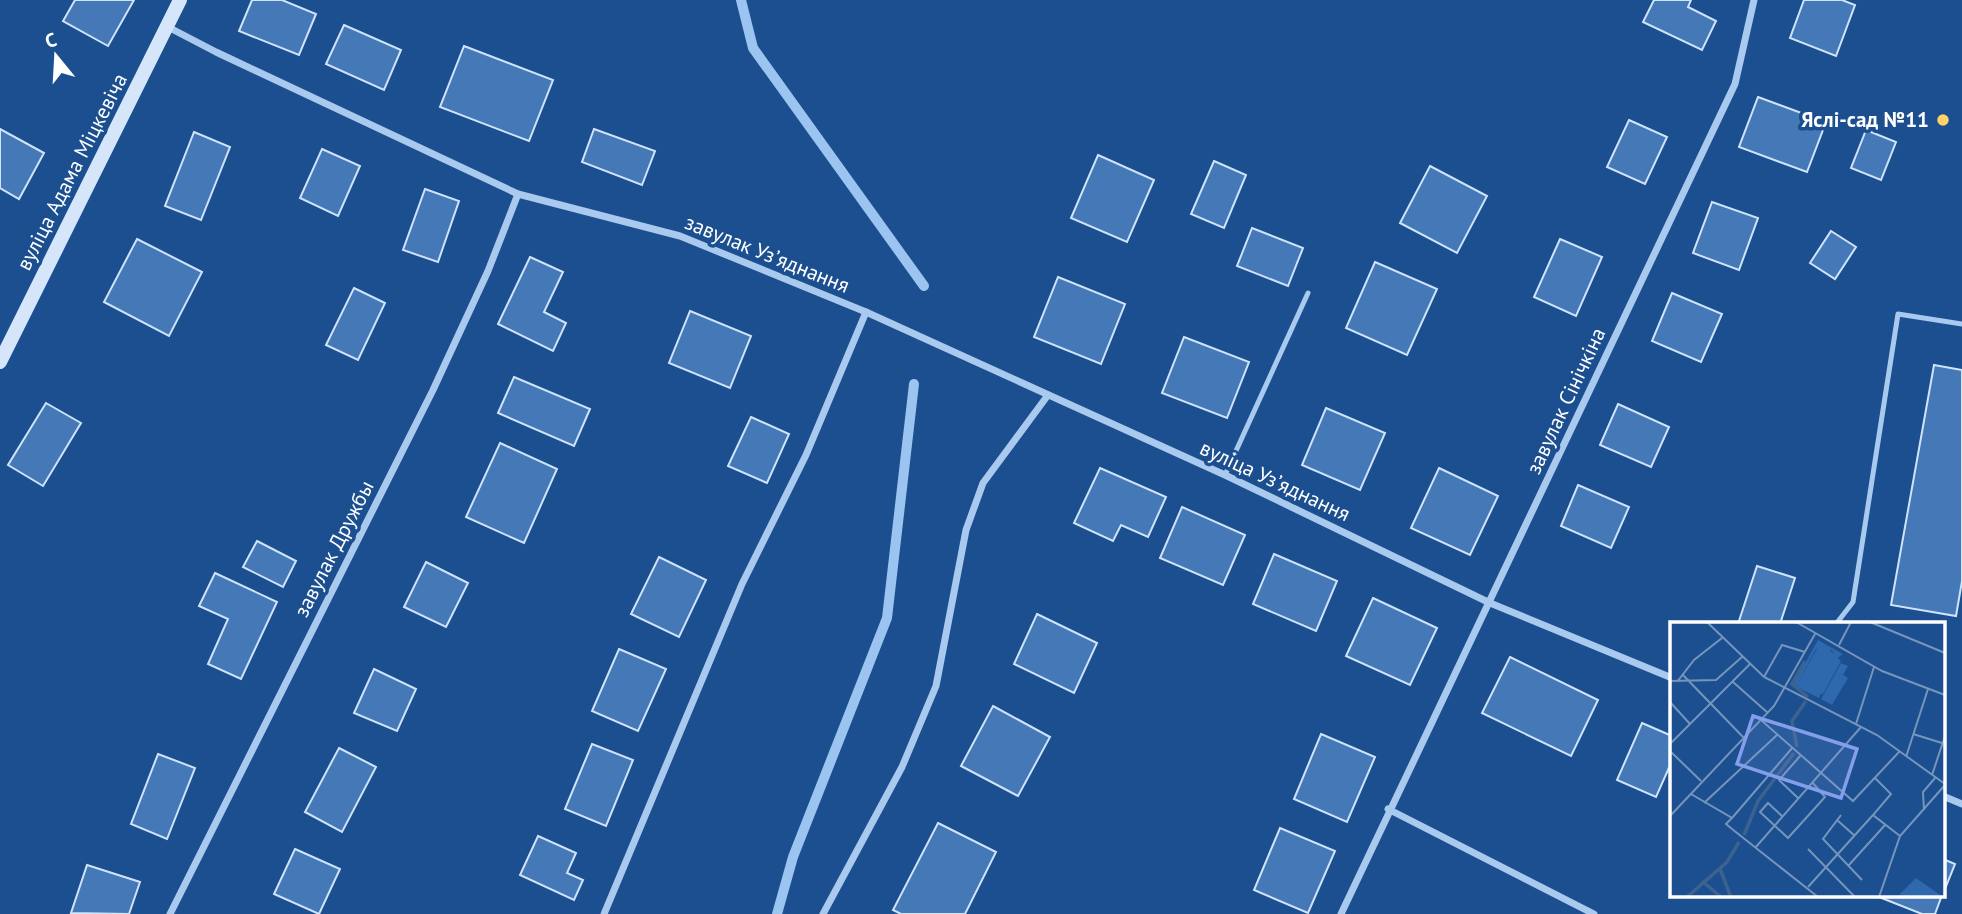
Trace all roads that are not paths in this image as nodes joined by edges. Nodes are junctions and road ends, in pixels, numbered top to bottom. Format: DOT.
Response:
graph roads {
  1 [pos="180,0"];
  2 [pos="1754,0"];
  3 [pos="168,27"];
  4 [pos="518,194"];
  5 [pos="1308,293"];
  6 [pos="866,312"];
  7 [pos="1962,324"];
  8 [pos="0,362"];
  9 [pos="1048,395"];
  10 [pos="1225,475"];
  11 [pos="1490,603"];
  12 [pos="1838,622"];
  13 [pos="1670,678"];
  14 [pos="1944,796"];
  15 [pos="1962,804"];
  16 [pos="1388,809"];
  17 [pos="170,914"];
  18 [pos="604,914"];
  19 [pos="824,914"];
  20 [pos="1340,914"];
  21 [pos="1594,914"];
  1 -- 3 [label="street, вуліца Адама Міцкевіча"];
  2 -- 11 [label="street, завулак Сінічкіна"];
  3 -- 4 [label="street, завулак Узʼяднання"];
  3 -- 8 [label="street, вуліца Адама Міцкевіча"];
  4 -- 6 [label="street, завулак Узʼяднання"];
  4 -- 17 [label="street, завулак Дружбы"];
  5 -- 10 [label="lane"];
  6 -- 9 [label="street, вуліца Узʼяднання"];
  6 -- 18 [label="street, завулак Узʼяднання"];
  7 -- 12 [label="lane"];
  9 -- 10 [label="street, вуліца Узʼяднання"];
  9 -- 19 [label="street"];
  10 -- 11 [label="street, вуліца Узʼяднання"];
  11 -- 13 [label="street, вуліца Узʼяднання"];
  11 -- 16 [label="street, завулак Сінічкіна"];
  14 -- 15 [label="street"];
  16 -- 20 [label="street, завулак Сінічкіна"];
  16 -- 21 [label="street"];
}
